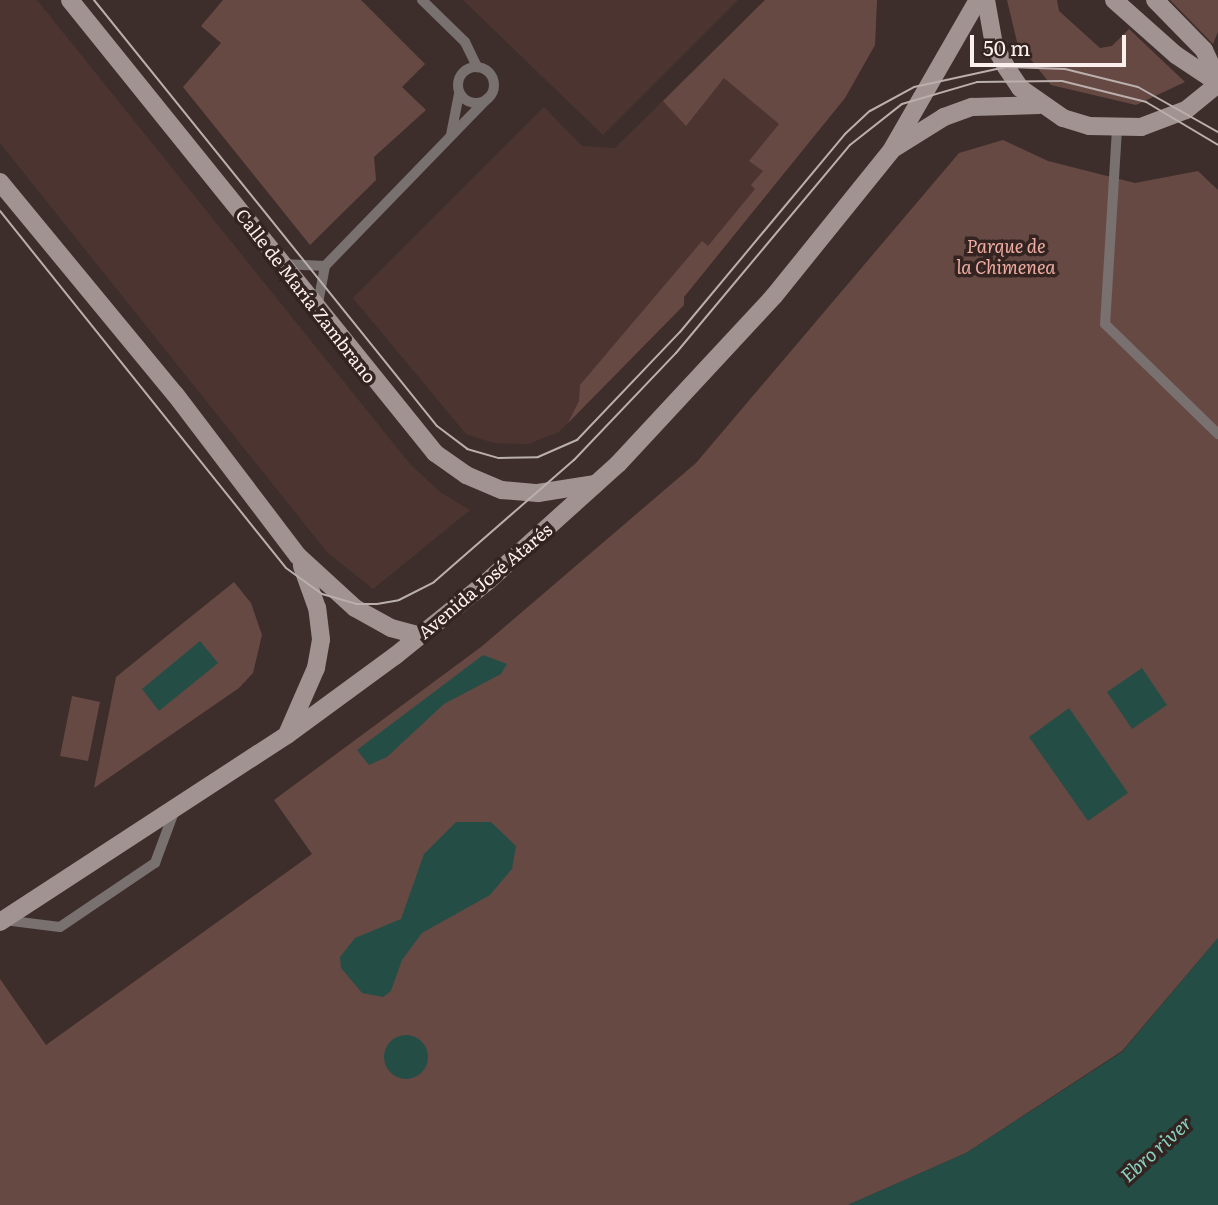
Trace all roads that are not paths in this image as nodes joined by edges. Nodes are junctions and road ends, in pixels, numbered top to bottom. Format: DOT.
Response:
graph roads {
  1 [pos="70,0"];
  2 [pos="422,0"];
  3 [pos="978,0"];
  4 [pos="986,0"];
  5 [pos="1114,0"];
  6 [pos="1154,0"];
  7 [pos="478,67"];
  8 [pos="1218,82"];
  9 [pos="459,94"];
  10 [pos="488,98"];
  11 [pos="1040,105"];
  12 [pos="1117,129"];
  13 [pos="449,140"];
  14 [pos="891,151"];
  15 [pos="2,187"];
  16 [pos="280,264"];
  17 [pos="325,265"];
  18 [pos="317,309"];
  19 [pos="1218,434"];
  20 [pos="598,482"];
  21 [pos="298,556"];
  22 [pos="420,636"];
  23 [pos="287,735"];
  24 [pos="174,811"];
  25 [pos="2,921"];
  1 -- 16 [label="main road, Calle de María Zambrano"];
  2 -- 7 [label="lane"];
  3 -- 14 [label="main road, Avenida José Atarés"];
  4 -- 11 [label="main road"];
  5 -- 8 [label="main road"];
  6 -- 8 [label="main road"];
  7 -- 9 [label="lane"];
  7 -- 10 [label="lane"];
  8 -- 12 [label="main road"];
  9 -- 10 [label="lane"];
  9 -- 13 [label="lane"];
  10 -- 13 [label="lane"];
  11 -- 12 [label="main road"];
  11 -- 14 [label="main road, Avenida José Atarés"];
  12 -- 19 [label="lane"];
  13 -- 17 [label="lane"];
  14 -- 20 [label="main road, Avenida José Atarés"];
  15 -- 21 [label="main road"];
  16 -- 17 [label="lane"];
  16 -- 18 [label="main road, Calle de María Zambrano"];
  17 -- 18 [label="lane"];
  18 -- 20 [label="main road, Calle de María Zambrano"];
  20 -- 22 [label="main road, Avenida José Atarés"];
  21 -- 22 [label="main road"];
  21 -- 23 [label="main road"];
  22 -- 23 [label="main road, Avenida José Atarés"];
  23 -- 24 [label="main road, Avenida José Atarés"];
  24 -- 25 [label="main road, Avenida José Atarés"];
  24 -- 25 [label="lane"];
}
